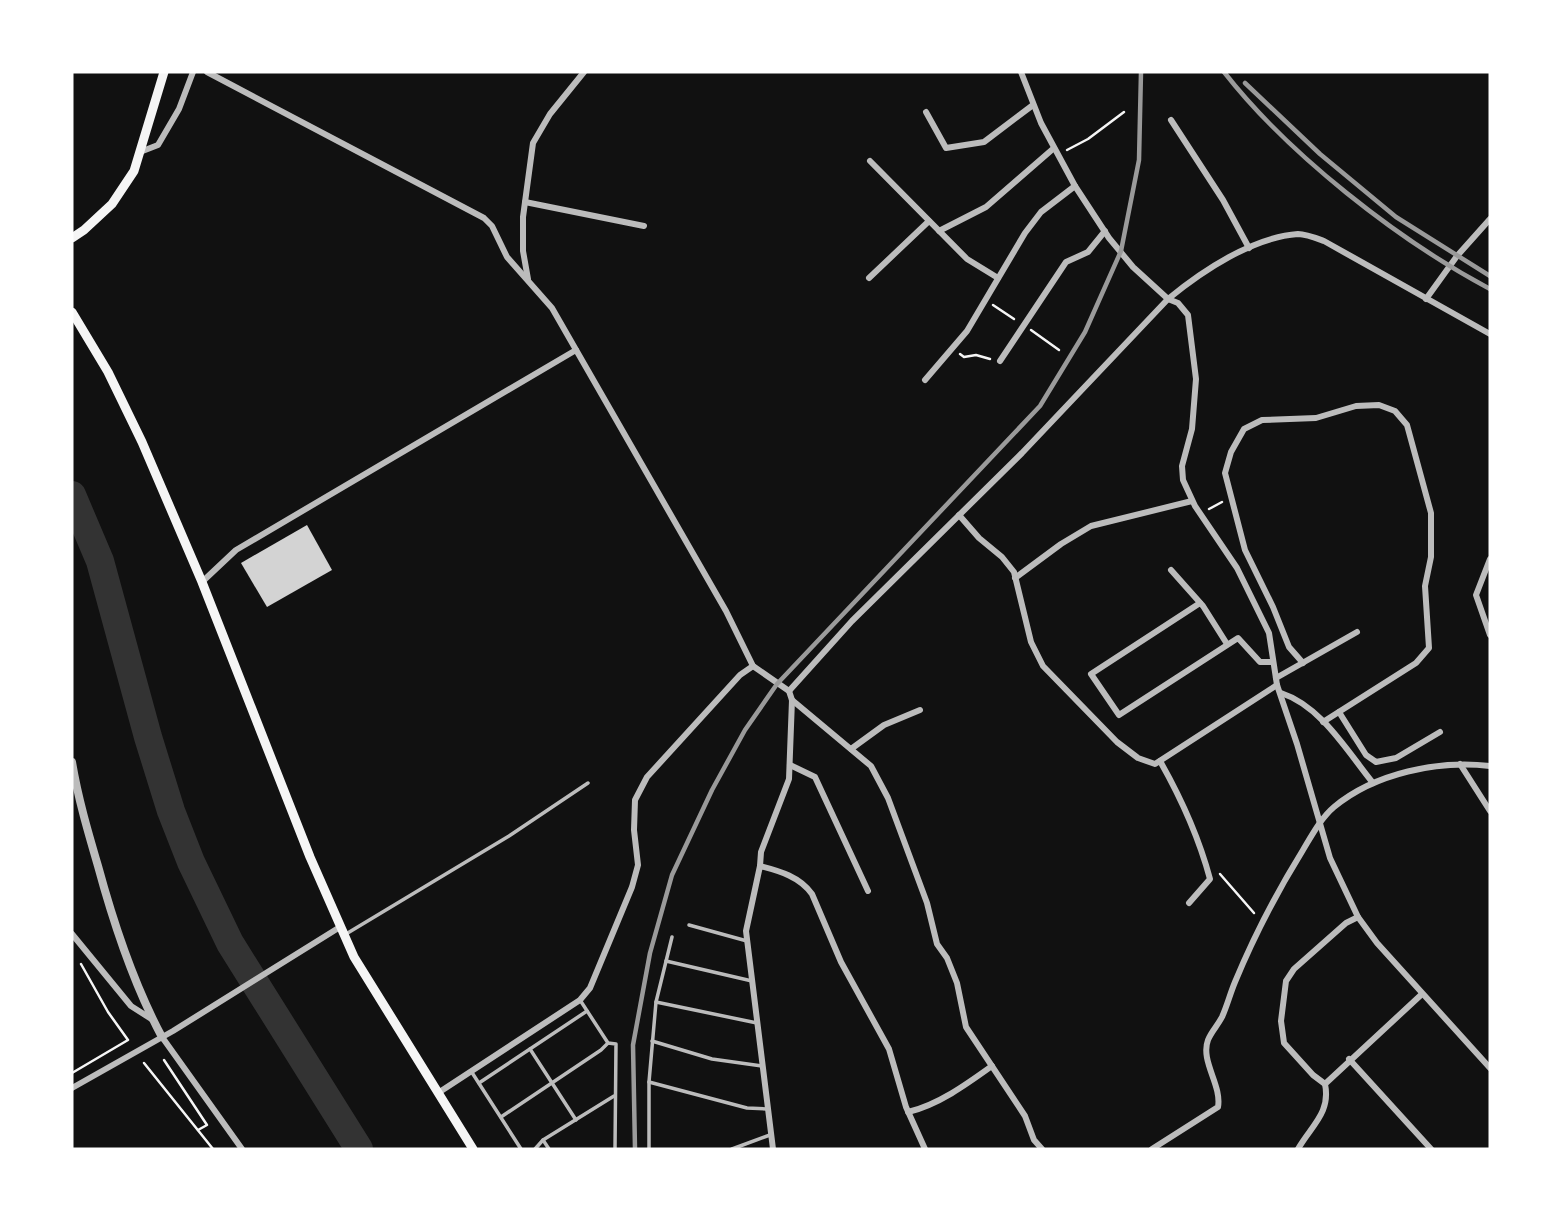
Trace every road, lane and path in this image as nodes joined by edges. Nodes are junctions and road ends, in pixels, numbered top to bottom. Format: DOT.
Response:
graph roads {
  1 [pos="164,72"];
  2 [pos="193,72"];
  3 [pos="207,72"];
  4 [pos="584,72"];
  5 [pos="1021,72"];
  6 [pos="1033,104"];
  7 [pos="926,112"];
  8 [pos="1124,112"];
  9 [pos="1171,120"];
  10 [pos="1056,151"];
  11 [pos="140,152"];
  12 [pos="870,162"];
  13 [pos="1075,186"];
  14 [pos="525,202"];
  15 [pos="1490,219"];
  16 [pos="929,221"];
  17 [pos="644,226"];
  18 [pos="939,231"];
  19 [pos="1105,231"];
  20 [pos="72,238"];
  21 [pos="1249,248"];
  22 [pos="870,278"];
  23 [pos="998,278"];
  24 [pos="528,281"];
  25 [pos="1168,299"];
  26 [pos="1426,299"];
  27 [pos="984,300"];
  28 [pos="72,312"];
  29 [pos="1024,325"];
  30 [pos="1490,334"];
  31 [pos="951,349"];
  32 [pos="576,350"];
  33 [pos="1059,350"];
  34 [pos="1000,361"];
  35 [pos="925,380"];
  36 [pos="1231,497"];
  37 [pos="1192,501"];
  38 [pos="1200,514"];
  39 [pos="959,515"];
  40 [pos="1490,559"];
  41 [pos="1171,570"];
  42 [pos="1015,578"];
  43 [pos="202,582"];
  44 [pos="1200,603"];
  45 [pos="1357,632"];
  46 [pos="1490,635"];
  47 [pos="1227,644"];
  48 [pos="1273,662"];
  49 [pos="1303,663"];
  50 [pos="753,666"];
  51 [pos="1277,681"];
  52 [pos="789,691"];
  53 [pos="1281,692"];
  54 [pos="792,700"];
  55 [pos="920,710"];
  56 [pos="1339,712"];
  57 [pos="1323,722"];
  58 [pos="1440,732"];
  59 [pos="851,749"];
  60 [pos="1160,761"];
  61 [pos="72,762"];
  62 [pos="1460,764"];
  63 [pos="790,765"];
  64 [pos="1490,766"];
  65 [pos="588,783"];
  66 [pos="1373,783"];
  67 [pos="75,799"];
  68 [pos="1490,811"];
  69 [pos="1319,824"];
  70 [pos="760,866"];
  71 [pos="1207,869"];
  72 [pos="868,891"];
  73 [pos="1189,903"];
  74 [pos="1358,917"];
  75 [pos="1263,923"];
  76 [pos="689,925"];
  77 [pos="342,931"];
  78 [pos="72,934"];
  79 [pos="672,937"];
  80 [pos="747,941"];
  81 [pos="79,957"];
  82 [pos="666,961"];
  83 [pos="752,982"];
  84 [pos="1422,994"];
  85 [pos="580,1000"];
  86 [pos="656,1002"];
  87 [pos="587,1011"];
  88 [pos="153,1020"];
  89 [pos="757,1023"];
  90 [pos="159,1039"];
  91 [pos="652,1041"];
  92 [pos="608,1043"];
  93 [pos="530,1049"];
  94 [pos="1349,1059"];
  95 [pos="144,1063"];
  96 [pos="762,1066"];
  97 [pos="992,1066"];
  98 [pos="1490,1068"];
  99 [pos="471,1071"];
  100 [pos="72,1073"];
  101 [pos="649,1082"];
  102 [pos="479,1083"];
  103 [pos="553,1083"];
  104 [pos="1325,1084"];
  105 [pos="72,1088"];
  106 [pos="438,1093"];
  107 [pos="615,1096"];
  108 [pos="767,1109"];
  109 [pos="908,1112"];
  110 [pos="501,1117"];
  111 [pos="576,1120"];
  112 [pos="198,1130"];
  113 [pos="770,1135"];
  114 [pos="543,1140"];
  115 [pos="1157,1148"];
  116 [pos="213,1149"];
  117 [pos="242,1149"];
  118 [pos="473,1149"];
  119 [pos="521,1149"];
  120 [pos="535,1149"];
  121 [pos="549,1149"];
  122 [pos="615,1149"];
  123 [pos="649,1149"];
  124 [pos="732,1149"];
  125 [pos="773,1149"];
  126 [pos="925,1149"];
  127 [pos="1042,1149"];
  128 [pos="1298,1149"];
  129 [pos="1431,1149"];
  1 -- 11 [label="main road"];
  2 -- 11 [label="street"];
  3 -- 24 [label="street"];
  4 -- 14 [label="street"];
  5 -- 6 [label="street"];
  6 -- 7 [label="street"];
  6 -- 10 [label="street"];
  8 -- 10 [label="path"];
  9 -- 21 [label="street"];
  10 -- 13 [label="street"];
  10 -- 18 [label="street"];
  11 -- 20 [label="main road"];
  12 -- 16 [label="street"];
  13 -- 19 [label="street"];
  13 -- 23 [label="street"];
  14 -- 17 [label="street"];
  14 -- 24 [label="street"];
  15 -- 26 [label="street"];
  16 -- 18 [label="street"];
  16 -- 22 [label="street"];
  18 -- 23 [label="street"];
  19 -- 25 [label="street"];
  19 -- 29 [label="street"];
  21 -- 25 [label="street"];
  21 -- 26 [label="street"];
  23 -- 27 [label="street"];
  24 -- 32 [label="street"];
  25 -- 37 [label="street"];
  25 -- 39 [label="street"];
  26 -- 30 [label="street"];
  27 -- 29 [label="path"];
  27 -- 31 [label="street"];
  28 -- 43 [label="main road"];
  29 -- 33 [label="path"];
  29 -- 34 [label="street"];
  31 -- 34 [label="path"];
  31 -- 35 [label="street"];
  32 -- 43 [label="street"];
  32 -- 50 [label="street"];
  36 -- 38 [label="path"];
  36 -- 49 [label="street"];
  36 -- 56 [label="street"];
  37 -- 38 [label="street"];
  37 -- 42 [label="street"];
  38 -- 48 [label="street"];
  39 -- 42 [label="street"];
  39 -- 52 [label="street"];
  40 -- 46 [label="street"];
  41 -- 44 [label="street"];
  42 -- 60 [label="street"];
  43 -- 77 [label="main road"];
  44 -- 47 [label="street"];
  44 -- 47 [label="street"];
  45 -- 49 [label="street"];
  47 -- 48 [label="street"];
  48 -- 51 [label="street"];
  49 -- 51 [label="street"];
  50 -- 52 [label="street"];
  50 -- 85 [label="street"];
  51 -- 53 [label="street"];
  51 -- 60 [label="street"];
  52 -- 54 [label="street"];
  53 -- 57 [label="street"];
  53 -- 69 [label="street"];
  54 -- 59 [label="street"];
  54 -- 63 [label="street"];
  55 -- 59 [label="street"];
  56 -- 57 [label="street"];
  56 -- 58 [label="street"];
  57 -- 66 [label="street"];
  59 -- 97 [label="street"];
  60 -- 71 [label="street"];
  61 -- 67 [label="street"];
  62 -- 64 [label="street"];
  62 -- 66 [label="street"];
  62 -- 68 [label="street"];
  63 -- 70 [label="street"];
  63 -- 72 [label="street"];
  65 -- 77 [label="lane"];
  66 -- 69 [label="street"];
  67 -- 88 [label="street"];
  69 -- 74 [label="street"];
  69 -- 75 [label="street"];
  70 -- 80 [label="street"];
  70 -- 109 [label="street"];
  71 -- 73 [label="street"];
  71 -- 75 [label="path"];
  74 -- 84 [label="street"];
  74 -- 104 [label="street"];
  75 -- 115 [label="street"];
  76 -- 80 [label="lane"];
  77 -- 90 [label="street"];
  77 -- 106 [label="main road"];
  78 -- 88 [label="street"];
  79 -- 82 [label="lane"];
  80 -- 83 [label="street"];
  81 -- 100 [label="path"];
  82 -- 83 [label="lane"];
  82 -- 86 [label="lane"];
  83 -- 89 [label="street"];
  84 -- 94 [label="street"];
  84 -- 98 [label="street"];
  85 -- 87 [label="lane"];
  85 -- 99 [label="street"];
  86 -- 89 [label="lane"];
  86 -- 91 [label="lane"];
  87 -- 92 [label="lane"];
  87 -- 93 [label="lane"];
  88 -- 90 [label="street"];
  89 -- 96 [label="street"];
  90 -- 105 [label="street"];
  90 -- 112 [label="path"];
  90 -- 117 [label="street"];
  91 -- 96 [label="lane"];
  91 -- 101 [label="lane"];
  92 -- 103 [label="lane"];
  92 -- 107 [label="lane"];
  93 -- 102 [label="lane"];
  93 -- 103 [label="lane"];
  94 -- 104 [label="street"];
  94 -- 129 [label="street"];
  95 -- 112 [label="path"];
  96 -- 108 [label="street"];
  97 -- 109 [label="street"];
  97 -- 127 [label="street"];
  99 -- 102 [label="lane"];
  99 -- 106 [label="street"];
  101 -- 108 [label="lane"];
  101 -- 123 [label="lane"];
  102 -- 110 [label="lane"];
  103 -- 110 [label="lane"];
  103 -- 111 [label="lane"];
  104 -- 128 [label="street"];
  106 -- 118 [label="main road"];
  107 -- 111 [label="lane"];
  107 -- 122 [label="lane"];
  108 -- 113 [label="street"];
  109 -- 126 [label="street"];
  110 -- 119 [label="lane"];
  111 -- 114 [label="lane"];
  112 -- 116 [label="path"];
  113 -- 124 [label="lane"];
  113 -- 125 [label="street"];
  114 -- 120 [label="lane"];
  114 -- 121 [label="lane"];
}
